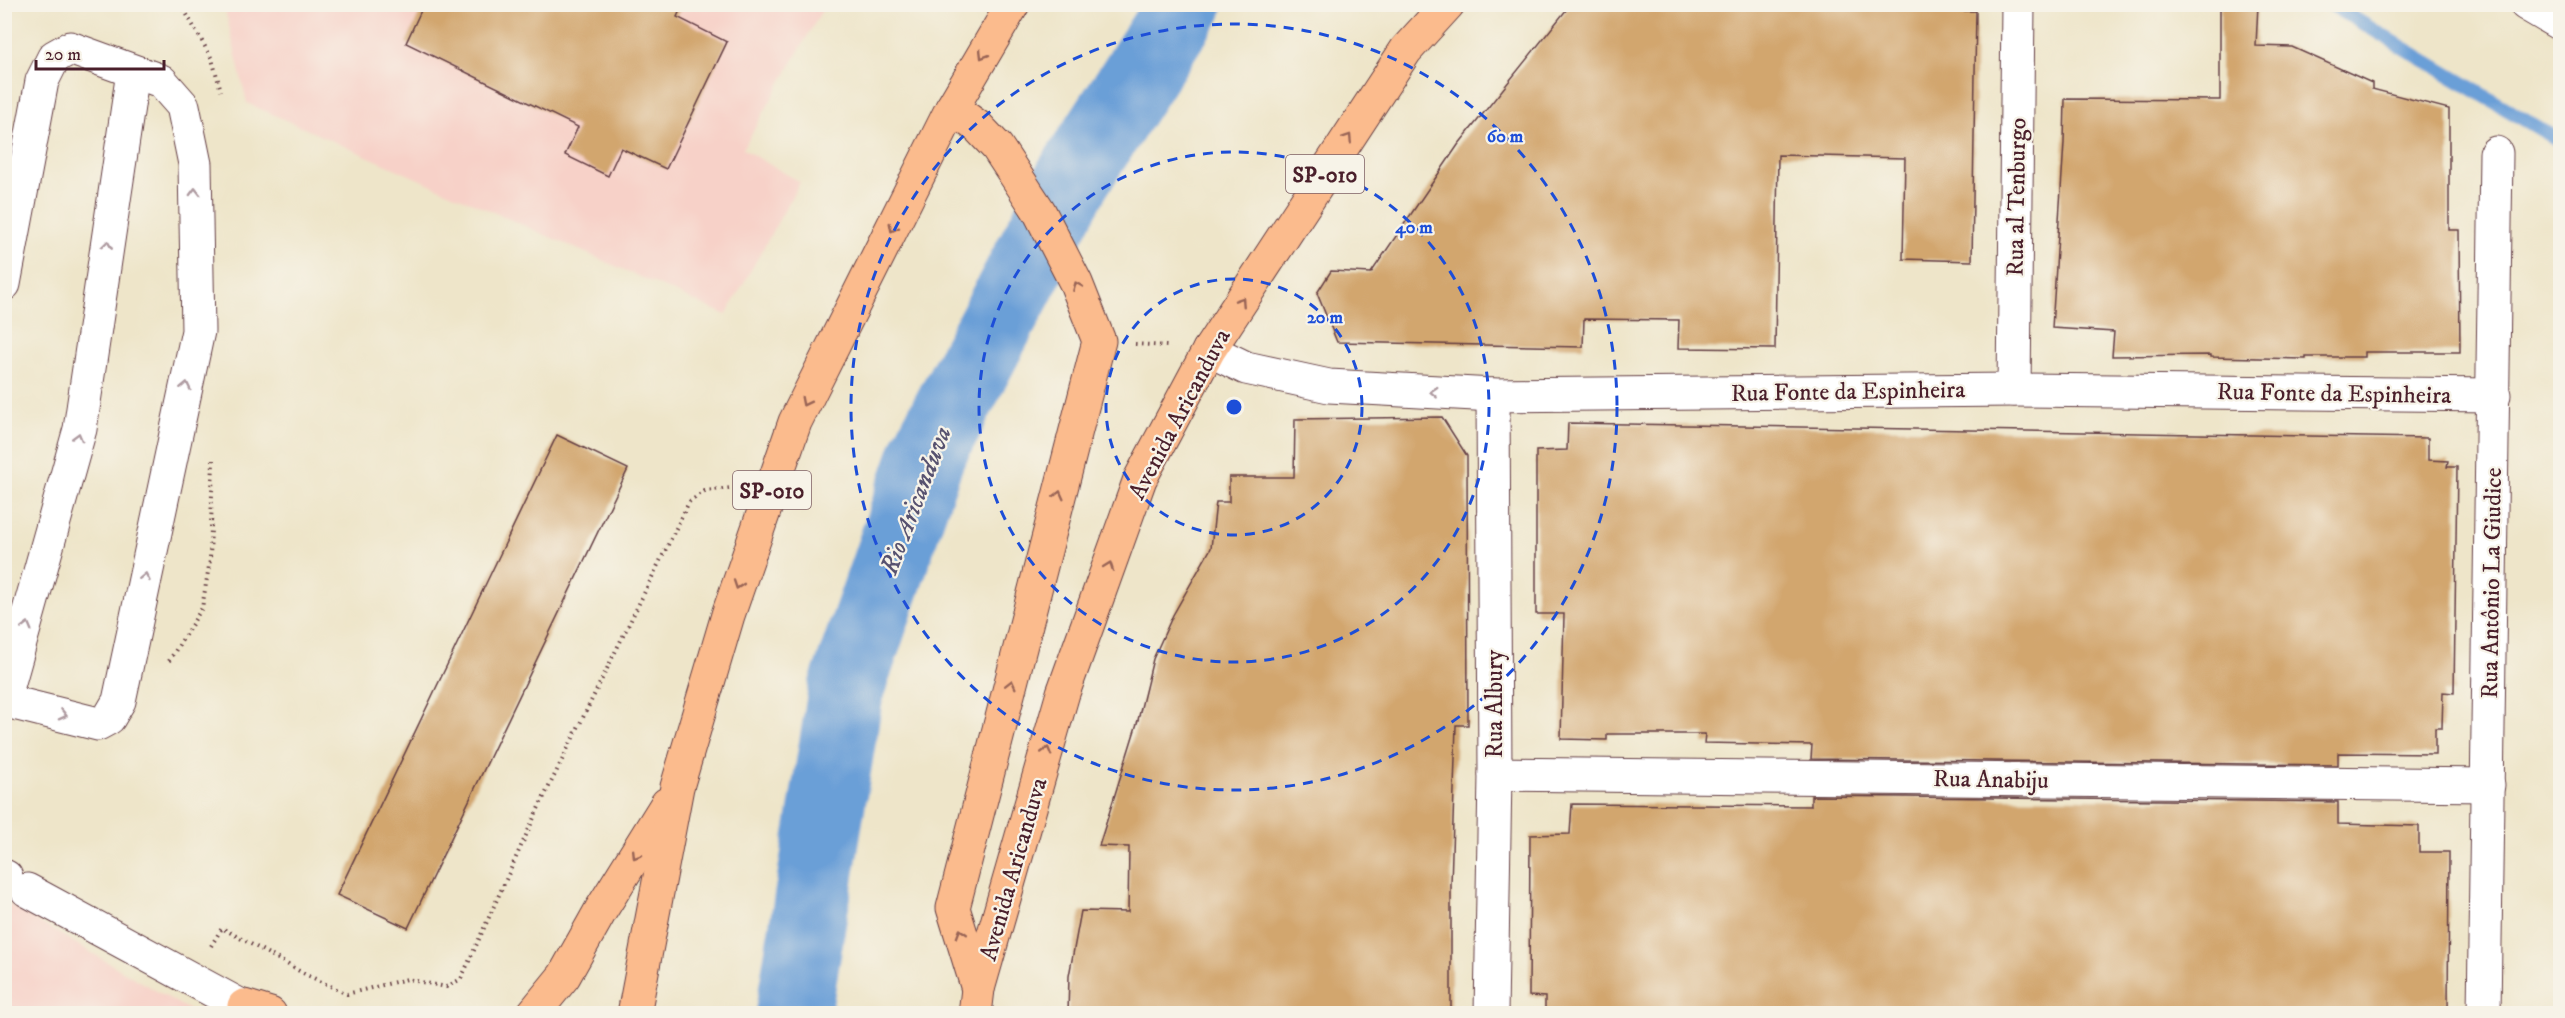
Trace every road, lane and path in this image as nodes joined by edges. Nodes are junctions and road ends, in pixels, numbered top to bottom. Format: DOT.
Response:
graph roads {
  1 [pos="1013,4"];
  2 [pos="1448,4"];
  3 [pos="2018,4"];
  4 [pos="2526,4"];
  5 [pos="2560,24"];
  6 [pos="133,72"];
  7 [pos="952,108"];
  8 [pos="2496,153"];
  9 [pos="4,284"];
  10 [pos="1099,341"];
  11 [pos="1209,350"];
  12 [pos="2014,390"];
  13 [pos="1493,394"];
  14 [pos="2494,395"];
  15 [pos="774,484"];
  16 [pos="5,700"];
  17 [pos="1494,774"];
  18 [pos="2488,785"];
  19 [pos="677,787"];
  20 [pos="13,881"];
  21 [pos="192,978"];
  22 [pos="977,1001"];
  23 [pos="257,1011"];
  24 [pos="533,1014"];
  25 [pos="634,1014"];
  26 [pos="1491,1014"];
  27 [pos="2484,1014"];
  1 -- 7 [label="highway, SP-010, one-way"];
  11 -- 2 [label="highway, Avenida Aricanduva / SP-010, one-way"];
  3 -- 12 [label="street, Rua al Tenburgo"];
  4 -- 5 [label="street"];
  6 -- 9 [label="street"];
  16 -- 6 [label="street, one-way"];
  16 -- 6 [label="street, one-way"];
  10 -- 7 [label="highway, one-way"];
  7 -- 15 [label="highway, SP-010, one-way"];
  8 -- 14 [label="street, Rua Antônio La Giudice"];
  10 -- 11 [label="path"];
  22 -- 10 [label="highway, one-way"];
  13 -- 11 [label="street, Rua Fonte da Espinheira, one-way"];
  22 -- 11 [label="highway, Avenida Aricanduva / SP-010, one-way"];
  12 -- 13 [label="street, Rua Fonte da Espinheira"];
  12 -- 14 [label="street, Rua Fonte da Espinheira"];
  13 -- 17 [label="street, Rua Albury"];
  14 -- 18 [label="street, Rua Antônio La Giudice"];
  15 -- 19 [label="highway, SP-010, one-way"];
  15 -- 21 [label="path"];
  17 -- 18 [label="street, Rua Anabiju"];
  17 -- 26 [label="street, Rua Albury"];
  18 -- 27 [label="street, Rua Antônio La Giudice"];
  19 -- 24 [label="highway, one-way"];
  19 -- 25 [label="highway, SP-010"];
  20 -- 21 [label="street"];
  21 -- 23 [label="street"];
}
